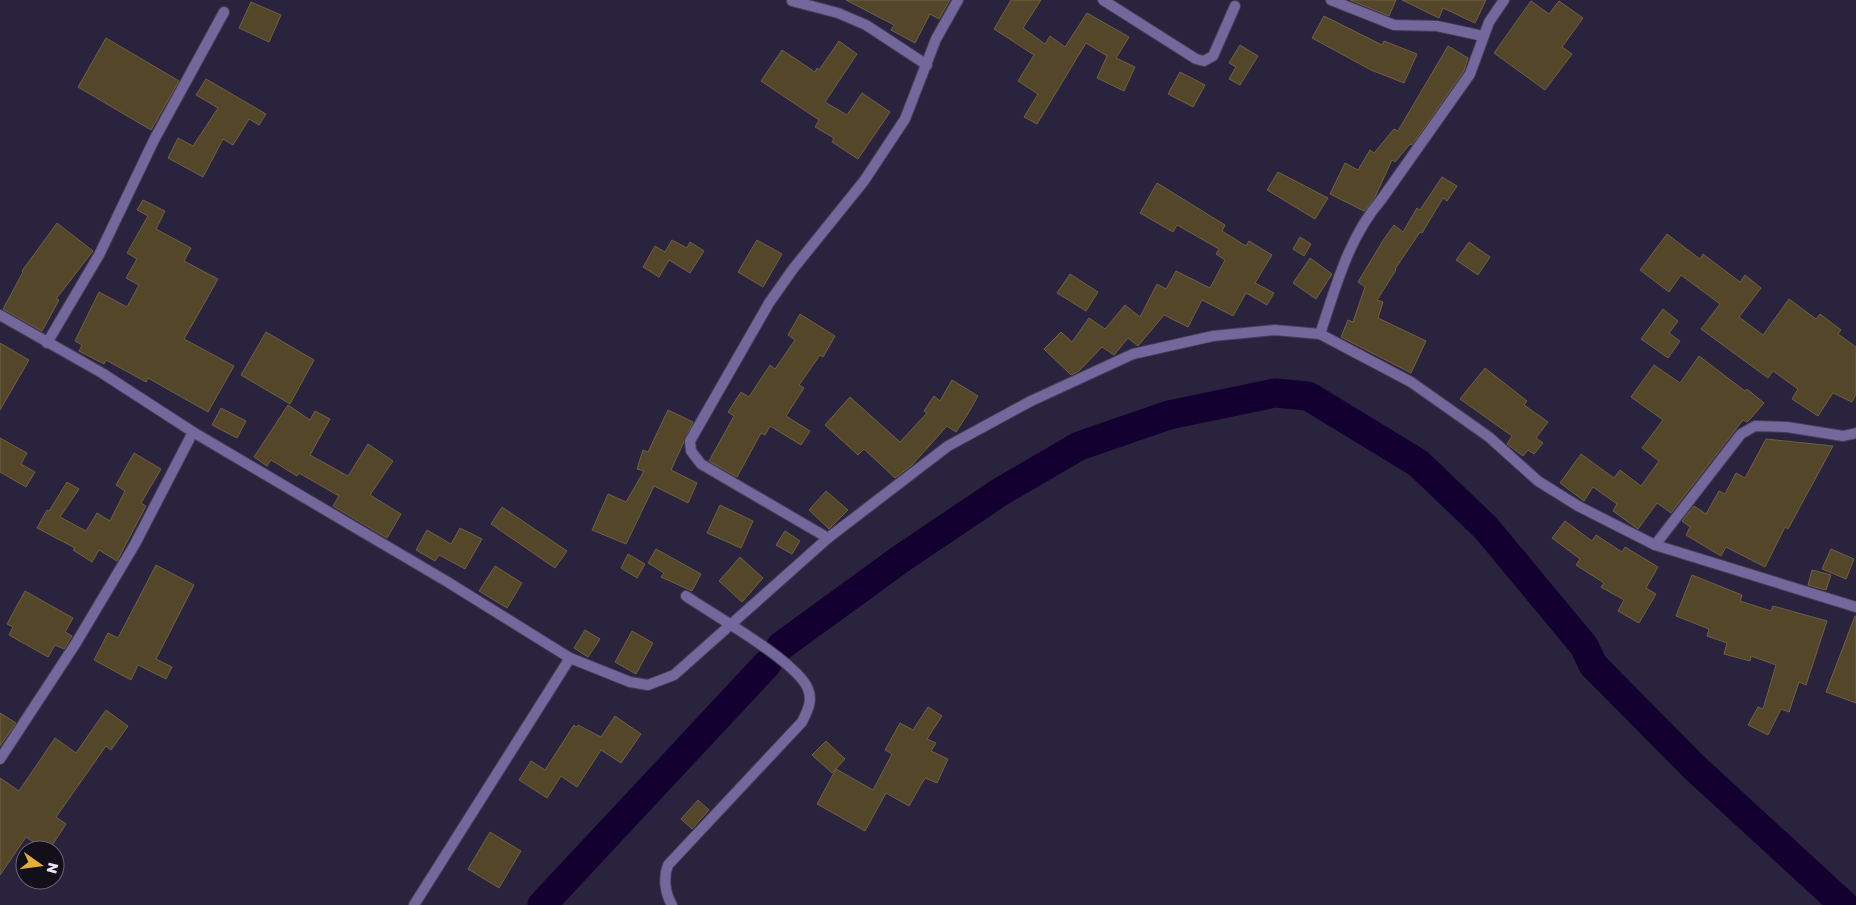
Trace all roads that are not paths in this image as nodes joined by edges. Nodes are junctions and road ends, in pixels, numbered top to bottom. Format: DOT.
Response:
graph roads {
  1 [pos="958,0"];
  2 [pos="1103,0"];
  3 [pos="1331,0"];
  4 [pos="1504,0"];
  5 [pos="792,1"];
  6 [pos="1235,6"];
  7 [pos="224,12"];
  8 [pos="1483,36"];
  9 [pos="927,65"];
  10 [pos="0,315"];
  11 [pos="1320,334"];
  12 [pos="47,343"];
  13 [pos="193,432"];
  14 [pos="1856,433"];
  15 [pos="828,538"];
  16 [pos="1655,545"];
  17 [pos="686,596"];
  18 [pos="1856,607"];
  19 [pos="730,623"];
  20 [pos="570,658"];
  21 [pos="0,759"];
  22 [pos="414,905"];
  23 [pos="672,905"];
  1 -- 9 [label="street"];
  2 -- 6 [label="street"];
  3 -- 8 [label="street"];
  4 -- 8 [label="street"];
  5 -- 9 [label="street"];
  7 -- 12 [label="street"];
  8 -- 11 [label="street"];
  9 -- 15 [label="street"];
  10 -- 12 [label="street"];
  11 -- 15 [label="street"];
  11 -- 16 [label="street"];
  12 -- 13 [label="street"];
  13 -- 20 [label="street"];
  13 -- 21 [label="street"];
  14 -- 16 [label="street"];
  15 -- 19 [label="street"];
  16 -- 18 [label="street"];
  17 -- 19 [label="street"];
  19 -- 20 [label="street"];
  19 -- 23 [label="street"];
  20 -- 22 [label="street"];
}
